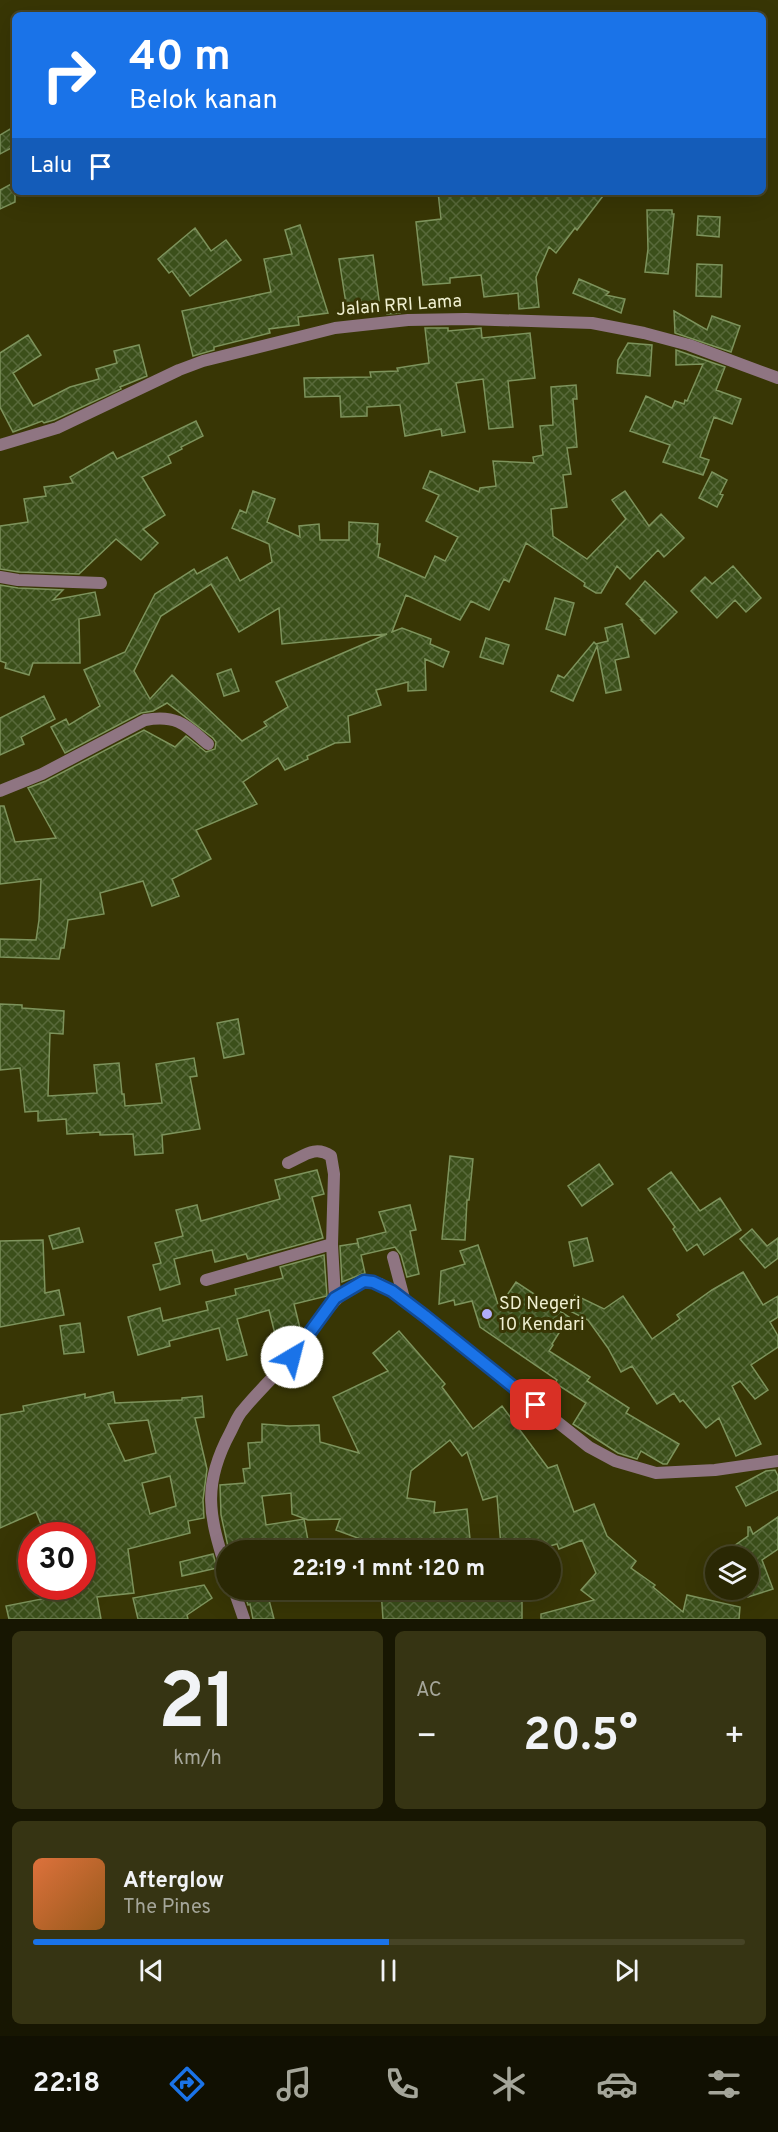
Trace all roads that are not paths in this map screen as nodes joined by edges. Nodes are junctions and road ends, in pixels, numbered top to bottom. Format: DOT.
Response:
graph roads {
  1 [pos="778,378"];
  2 [pos="0,446"];
  3 [pos="0,577"];
  4 [pos="101,583"];
  5 [pos="208,744"];
  6 [pos="0,790"];
  7 [pos="288,1163"];
  8 [pos="332,1244"];
  9 [pos="393,1257"];
  10 [pos="206,1280"];
  11 [pos="335,1298"];
  12 [pos="405,1302"];
  13 [pos="778,1461"];
  14 [pos="219,1540"];
  15 [pos="237,1600"];
  16 [pos="244,1619"];
  1 -- 2 [label="street, Jalan RRI Lama"];
  3 -- 4 [label="street"];
  5 -- 6 [label="street"];
  7 -- 8 [label="street"];
  8 -- 10 [label="street"];
  8 -- 11 [label="street"];
  9 -- 12 [label="street"];
  11 -- 12 [label="street"];
  11 -- 14 [label="street"];
  12 -- 13 [label="street"];
  15 -- 16 [label="street"];
}
